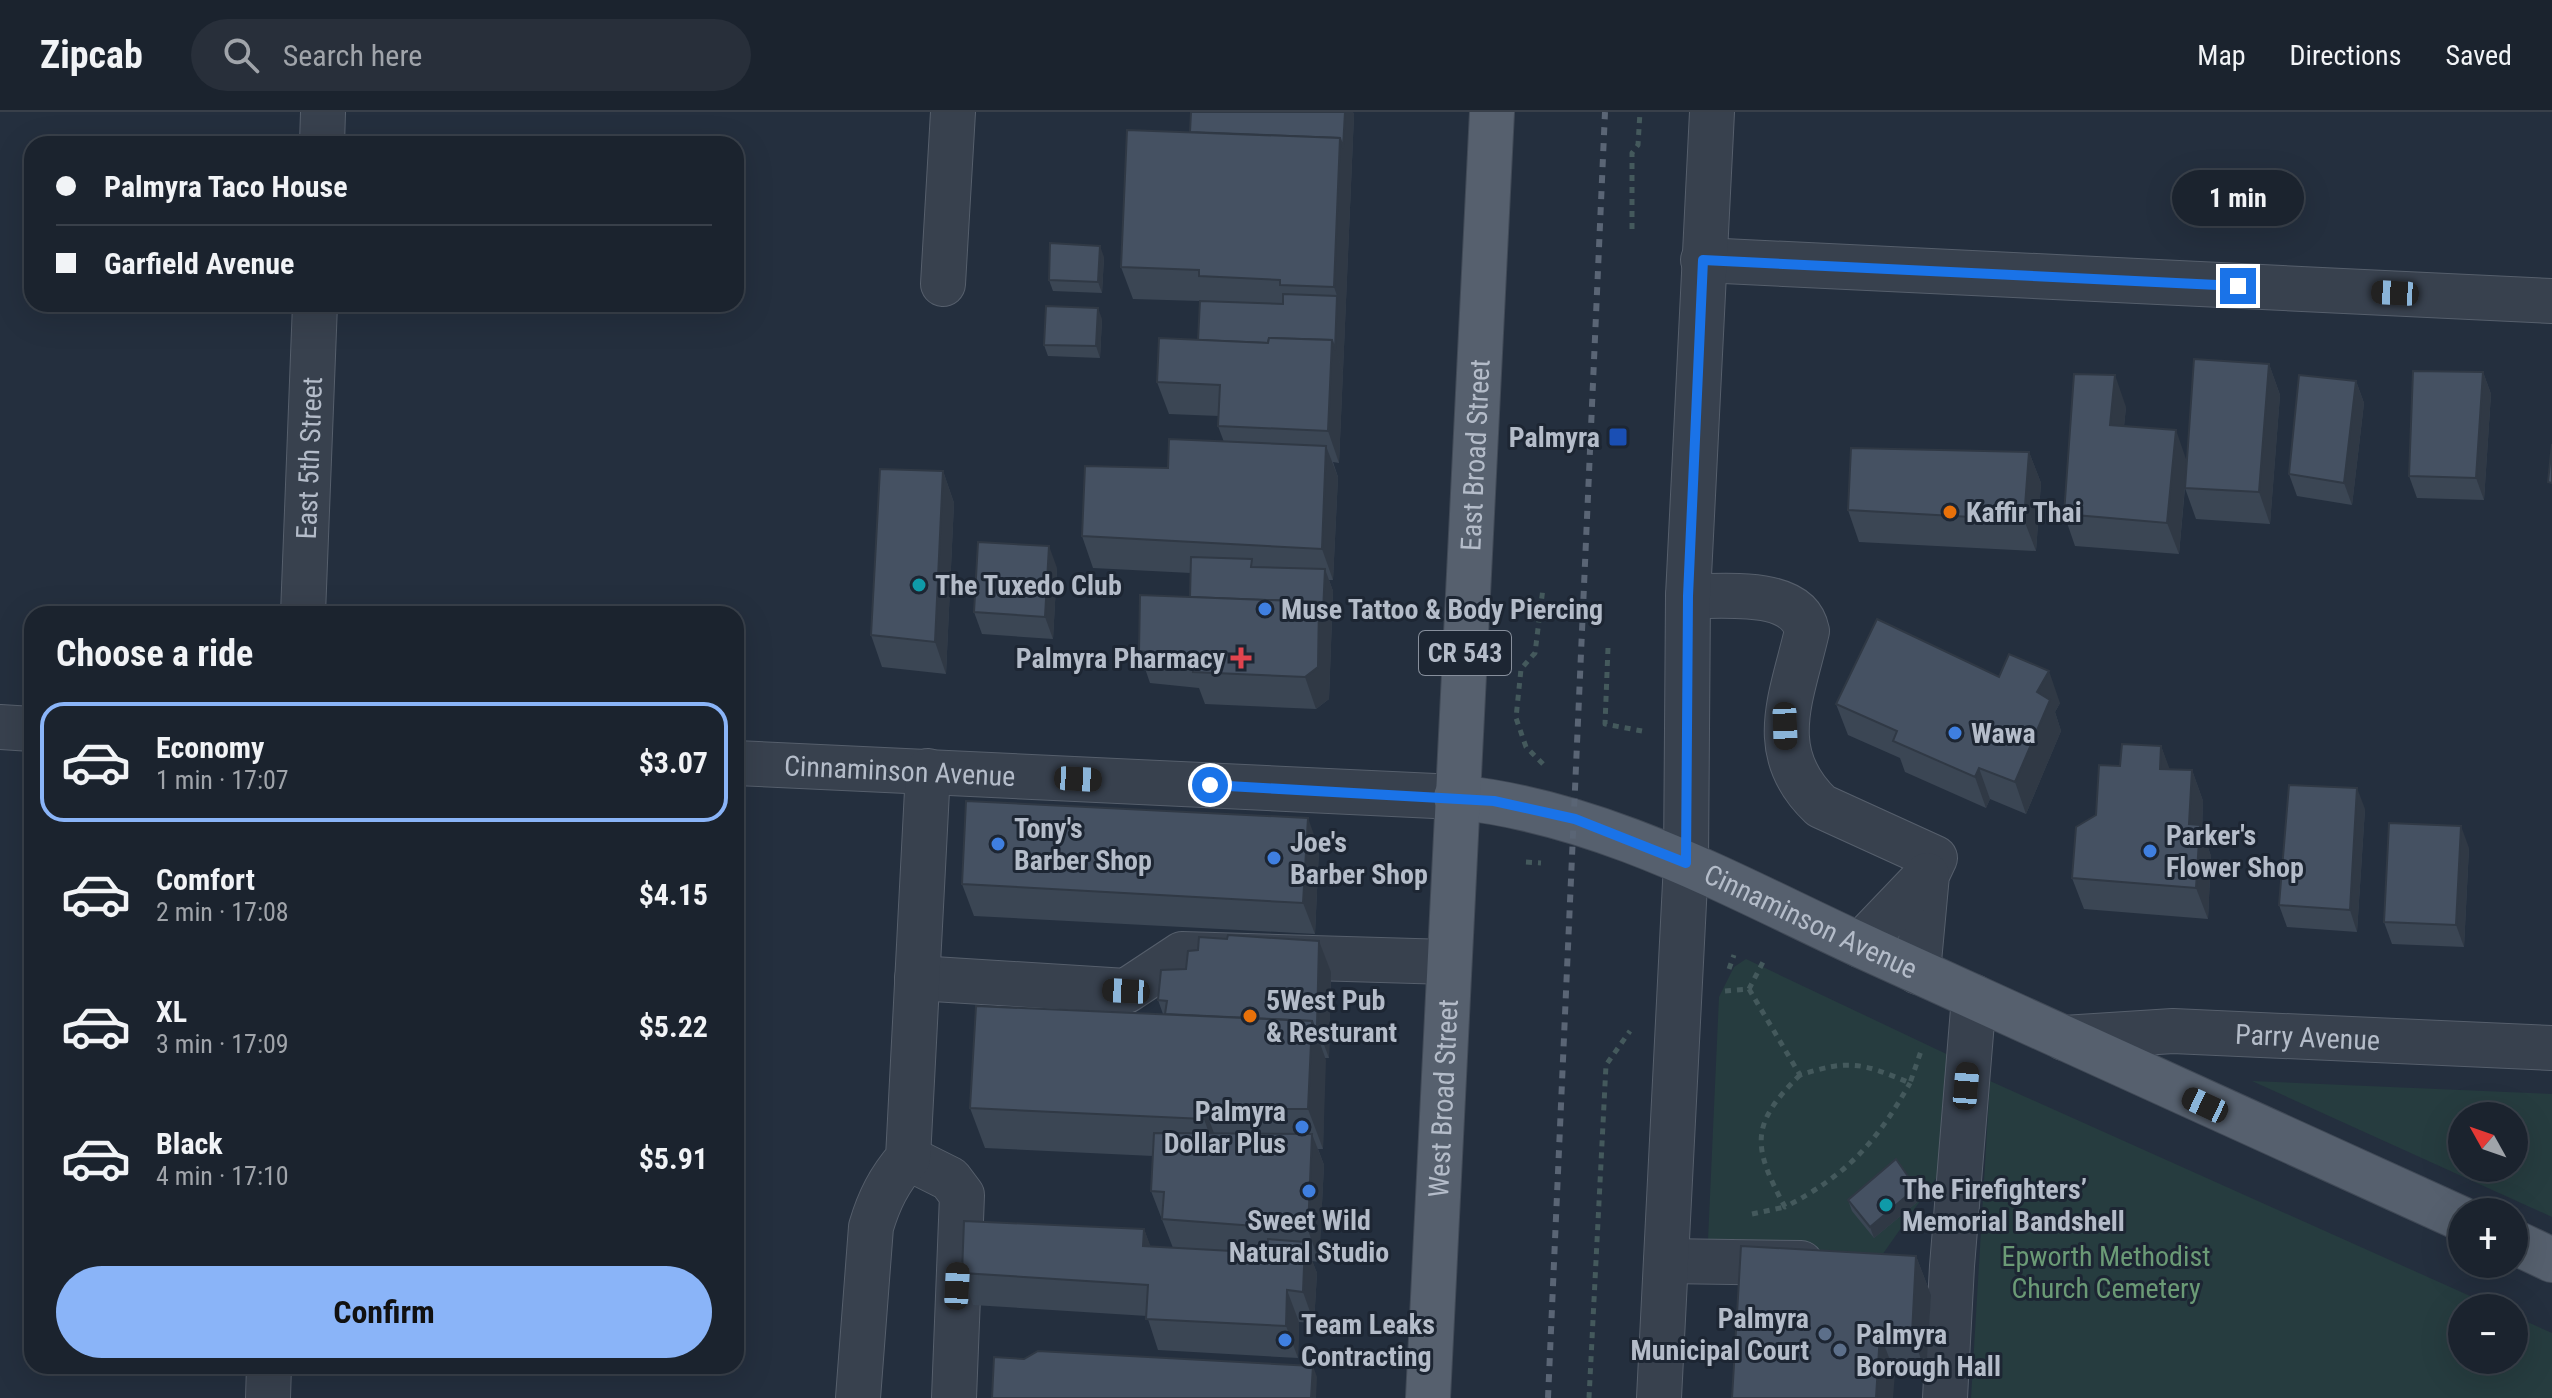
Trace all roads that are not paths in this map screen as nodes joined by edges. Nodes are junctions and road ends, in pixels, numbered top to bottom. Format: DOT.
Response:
graph roads {
  1 [pos="323,112"];
  2 [pos="953,112"];
  3 [pos="1492,112"];
  4 [pos="1712,112"];
  5 [pos="322,136"];
  6 [pos="1703,260"];
  7 [pos="943,284"];
  8 [pos="2552,301"];
  9 [pos="315,312"];
  10 [pos="1688,596"];
  11 [pos="303,606"];
  12 [pos="0,727"];
  13 [pos="24,728"];
  14 [pos="744,763"];
  15 [pos="928,771"];
  16 [pos="1456,797"];
  17 [pos="1686,863"];
  18 [pos="1927,875"];
  19 [pos="1860,945"];
  20 [pos="1449,962"];
  21 [pos="1918,972"];
  22 [pos="917,978"];
  23 [pos="1974,997"];
  24 [pos="2064,1038"];
  25 [pos="2552,1048"];
  26 [pos="908,1158"];
  27 [pos="2448,1213"];
  28 [pos="2528,1249"];
  29 [pos="2552,1260"];
  30 [pos="1666,1261"];
  31 [pos="1841,1264"];
  32 [pos="1904,1265"];
  33 [pos="1952,1266"];
  34 [pos="269,1374"];
  35 [pos="268,1398"];
  36 [pos="858,1398"];
  37 [pos="954,1398"];
  38 [pos="1428,1398"];
  39 [pos="1659,1398"];
  40 [pos="1945,1398"];
  1 -- 5 [label="street"];
  2 -- 7 [label="street"];
  3 -- 16 [label="main road, East Broad Street / CR 543"];
  4 -- 6 [label="street"];
  6 -- 8 [label="street"];
  6 -- 10 [label="street"];
  9 -- 11 [label="street, East 5th Street"];
  10 -- 17 [label="street"];
  10 -- 18 [label="street"];
  12 -- 13 [label="street"];
  14 -- 15 [label="street, Cinnaminson Avenue"];
  15 -- 16 [label="street, Cinnaminson Avenue"];
  15 -- 22 [label="street"];
  16 -- 17 [label="main road, Cinnaminson Avenue"];
  16 -- 20 [label="main road, West Broad Street / CR 543"];
  17 -- 19 [label="main road, Cinnaminson Avenue"];
  17 -- 30 [label="street"];
  18 -- 19 [label="street"];
  18 -- 21 [label="street"];
  19 -- 21 [label="main road, Cinnaminson Avenue"];
  20 -- 22 [label="street"];
  20 -- 38 [label="main road, West Broad Street / CR 543"];
  21 -- 23 [label="main road, Cinnaminson Avenue"];
  22 -- 26 [label="street"];
  23 -- 24 [label="main road, Cinnaminson Avenue"];
  23 -- 33 [label="street"];
  24 -- 25 [label="street, Parry Avenue"];
  24 -- 27 [label="main road, Cinnaminson Avenue"];
  26 -- 36 [label="street"];
  26 -- 37 [label="street"];
  28 -- 29 [label="main road"];
  30 -- 31 [label="street"];
  30 -- 39 [label="street"];
  32 -- 33 [label="street"];
  33 -- 40 [label="street"];
  34 -- 35 [label="street"];
}
